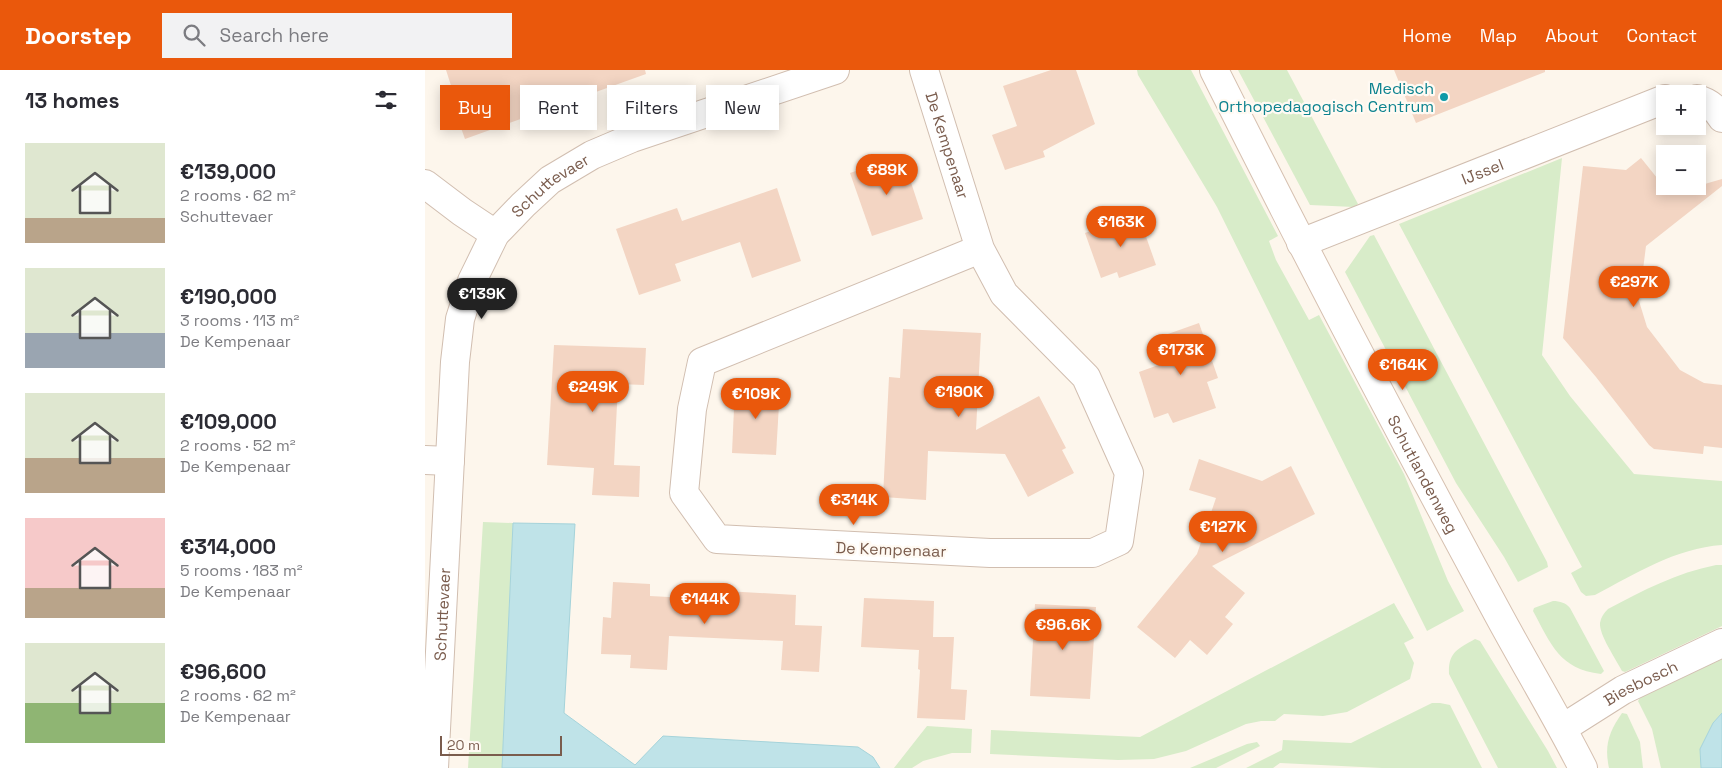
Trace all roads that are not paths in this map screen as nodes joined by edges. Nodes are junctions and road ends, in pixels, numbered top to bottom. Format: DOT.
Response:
graph roads {
  1 [pos="835,70"];
  2 [pos="924,70"];
  3 [pos="1214,70"];
  4 [pos="1706,102"];
  5 [pos="1656,103"];
  6 [pos="1722,118"];
  7 [pos="425,184"];
  8 [pos="495,234"];
  9 [pos="1301,243"];
  10 [pos="979,249"];
  11 [pos="437,461"];
  12 [pos="1722,643"];
  13 [pos="1563,728"];
  14 [pos="434,768"];
  15 [pos="1583,768"];
  1 -- 8 [label="street, Schuttevaer"];
  2 -- 10 [label="street, De Kempenaar"];
  3 -- 9 [label="street, Schutlandenweg"];
  4 -- 6 [label="street"];
  5 -- 9 [label="street, IJssel"];
  7 -- 8 [label="street"];
  8 -- 11 [label="street, Schuttevaer"];
  9 -- 13 [label="street, Schutlandenweg"];
  10 -- 10 [label="street, De Kempenaar"];
  11 -- 14 [label="street, Schuttevaer"];
  12 -- 13 [label="street, Biesbosch"];
  13 -- 15 [label="street, Schutlandenweg"];
}
